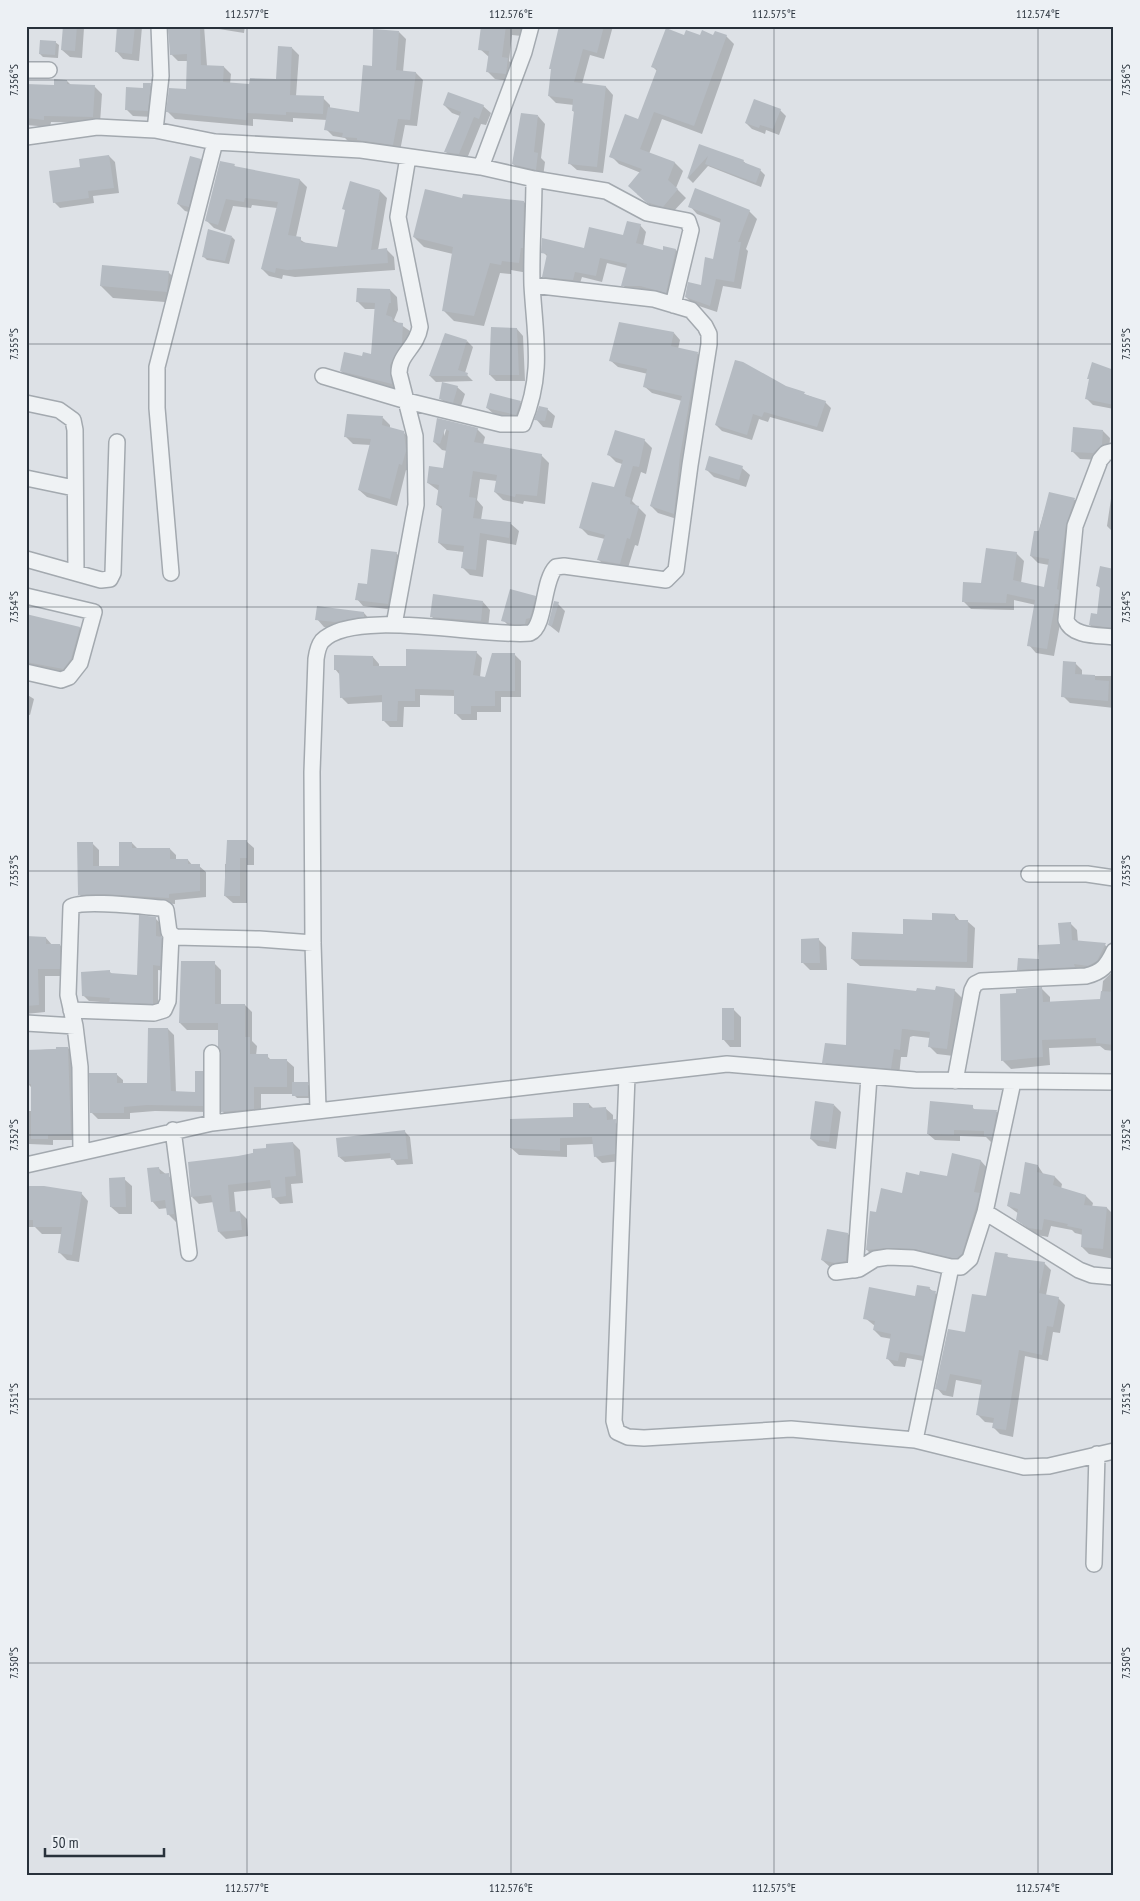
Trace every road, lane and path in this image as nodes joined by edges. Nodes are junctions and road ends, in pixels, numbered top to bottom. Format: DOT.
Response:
graph roads {
  1 [pos="159,26"];
  2 [pos="531,26"];
  3 [pos="26,70"];
  4 [pos="49,70"];
  5 [pos="155,130"];
  6 [pos="26,137"];
  7 [pos="214,142"];
  8 [pos="408,157"];
  9 [pos="481,168"];
  10 [pos="534,179"];
  11 [pos="532,285"];
  12 [pos="673,305"];
  13 [pos="323,376"];
  14 [pos="407,400"];
  15 [pos="26,403"];
  16 [pos="117,442"];
  17 [pos="1114,450"];
  18 [pos="26,478"];
  19 [pos="74,488"];
  20 [pos="26,559"];
  21 [pos="76,572"];
  22 [pos="171,573"];
  23 [pos="26,596"];
  24 [pos="394,625"];
  25 [pos="1114,637"];
  26 [pos="26,672"];
  27 [pos="1029,874"];
  28 [pos="1114,878"];
  29 [pos="170,935"];
  30 [pos="313,943"];
  31 [pos="1114,951"];
  32 [pos="71,1010"];
  33 [pos="26,1023"];
  34 [pos="76,1026"];
  35 [pos="212,1053"];
  36 [pos="627,1076"];
  37 [pos="870,1077"];
  38 [pos="955,1080"];
  39 [pos="1012,1082"];
  40 [pos="1114,1082"];
  41 [pos="318,1109"];
  42 [pos="212,1122"];
  43 [pos="173,1130"];
  44 [pos="81,1152"];
  45 [pos="26,1165"];
  46 [pos="985,1212"];
  47 [pos="189,1253"];
  48 [pos="951,1267"];
  49 [pos="855,1270"];
  50 [pos="836,1272"];
  51 [pos="1114,1277"];
  52 [pos="915,1440"];
  53 [pos="1114,1451"];
  54 [pos="1097,1454"];
  55 [pos="1094,1564"];
  1 -- 5 [label="street"];
  2 -- 9 [label="street"];
  3 -- 4 [label="street"];
  5 -- 6 [label="street"];
  5 -- 7 [label="street"];
  7 -- 8 [label="street"];
  7 -- 22 [label="street"];
  8 -- 9 [label="street"];
  8 -- 14 [label="street"];
  9 -- 10 [label="street"];
  10 -- 11 [label="street"];
  10 -- 12 [label="street"];
  11 -- 12 [label="street"];
  11 -- 14 [label="street"];
  12 -- 24 [label="street"];
  13 -- 14 [label="street"];
  14 -- 24 [label="street"];
  15 -- 19 [label="street"];
  16 -- 21 [label="street"];
  17 -- 25 [label="street"];
  18 -- 19 [label="street"];
  19 -- 21 [label="street"];
  20 -- 21 [label="street"];
  23 -- 26 [label="street"];
  24 -- 30 [label="street"];
  27 -- 28 [label="street"];
  29 -- 30 [label="street"];
  29 -- 32 [label="street"];
  29 -- 32 [label="street"];
  30 -- 41 [label="street"];
  31 -- 38 [label="street"];
  32 -- 34 [label="street"];
  33 -- 34 [label="street"];
  34 -- 44 [label="street"];
  35 -- 42 [label="street"];
  36 -- 37 [label="street"];
  36 -- 41 [label="street"];
  36 -- 52 [label="street"];
  37 -- 38 [label="street"];
  37 -- 49 [label="street"];
  38 -- 39 [label="street"];
  39 -- 40 [label="street"];
  39 -- 46 [label="street"];
  41 -- 42 [label="street"];
  42 -- 43 [label="street"];
  43 -- 44 [label="street"];
  43 -- 47 [label="street"];
  44 -- 45 [label="street"];
  46 -- 48 [label="street"];
  46 -- 51 [label="street"];
  48 -- 49 [label="street"];
  48 -- 52 [label="street"];
  49 -- 50 [label="street"];
  52 -- 54 [label="street"];
  53 -- 54 [label="street"];
  54 -- 55 [label="street"];
}
